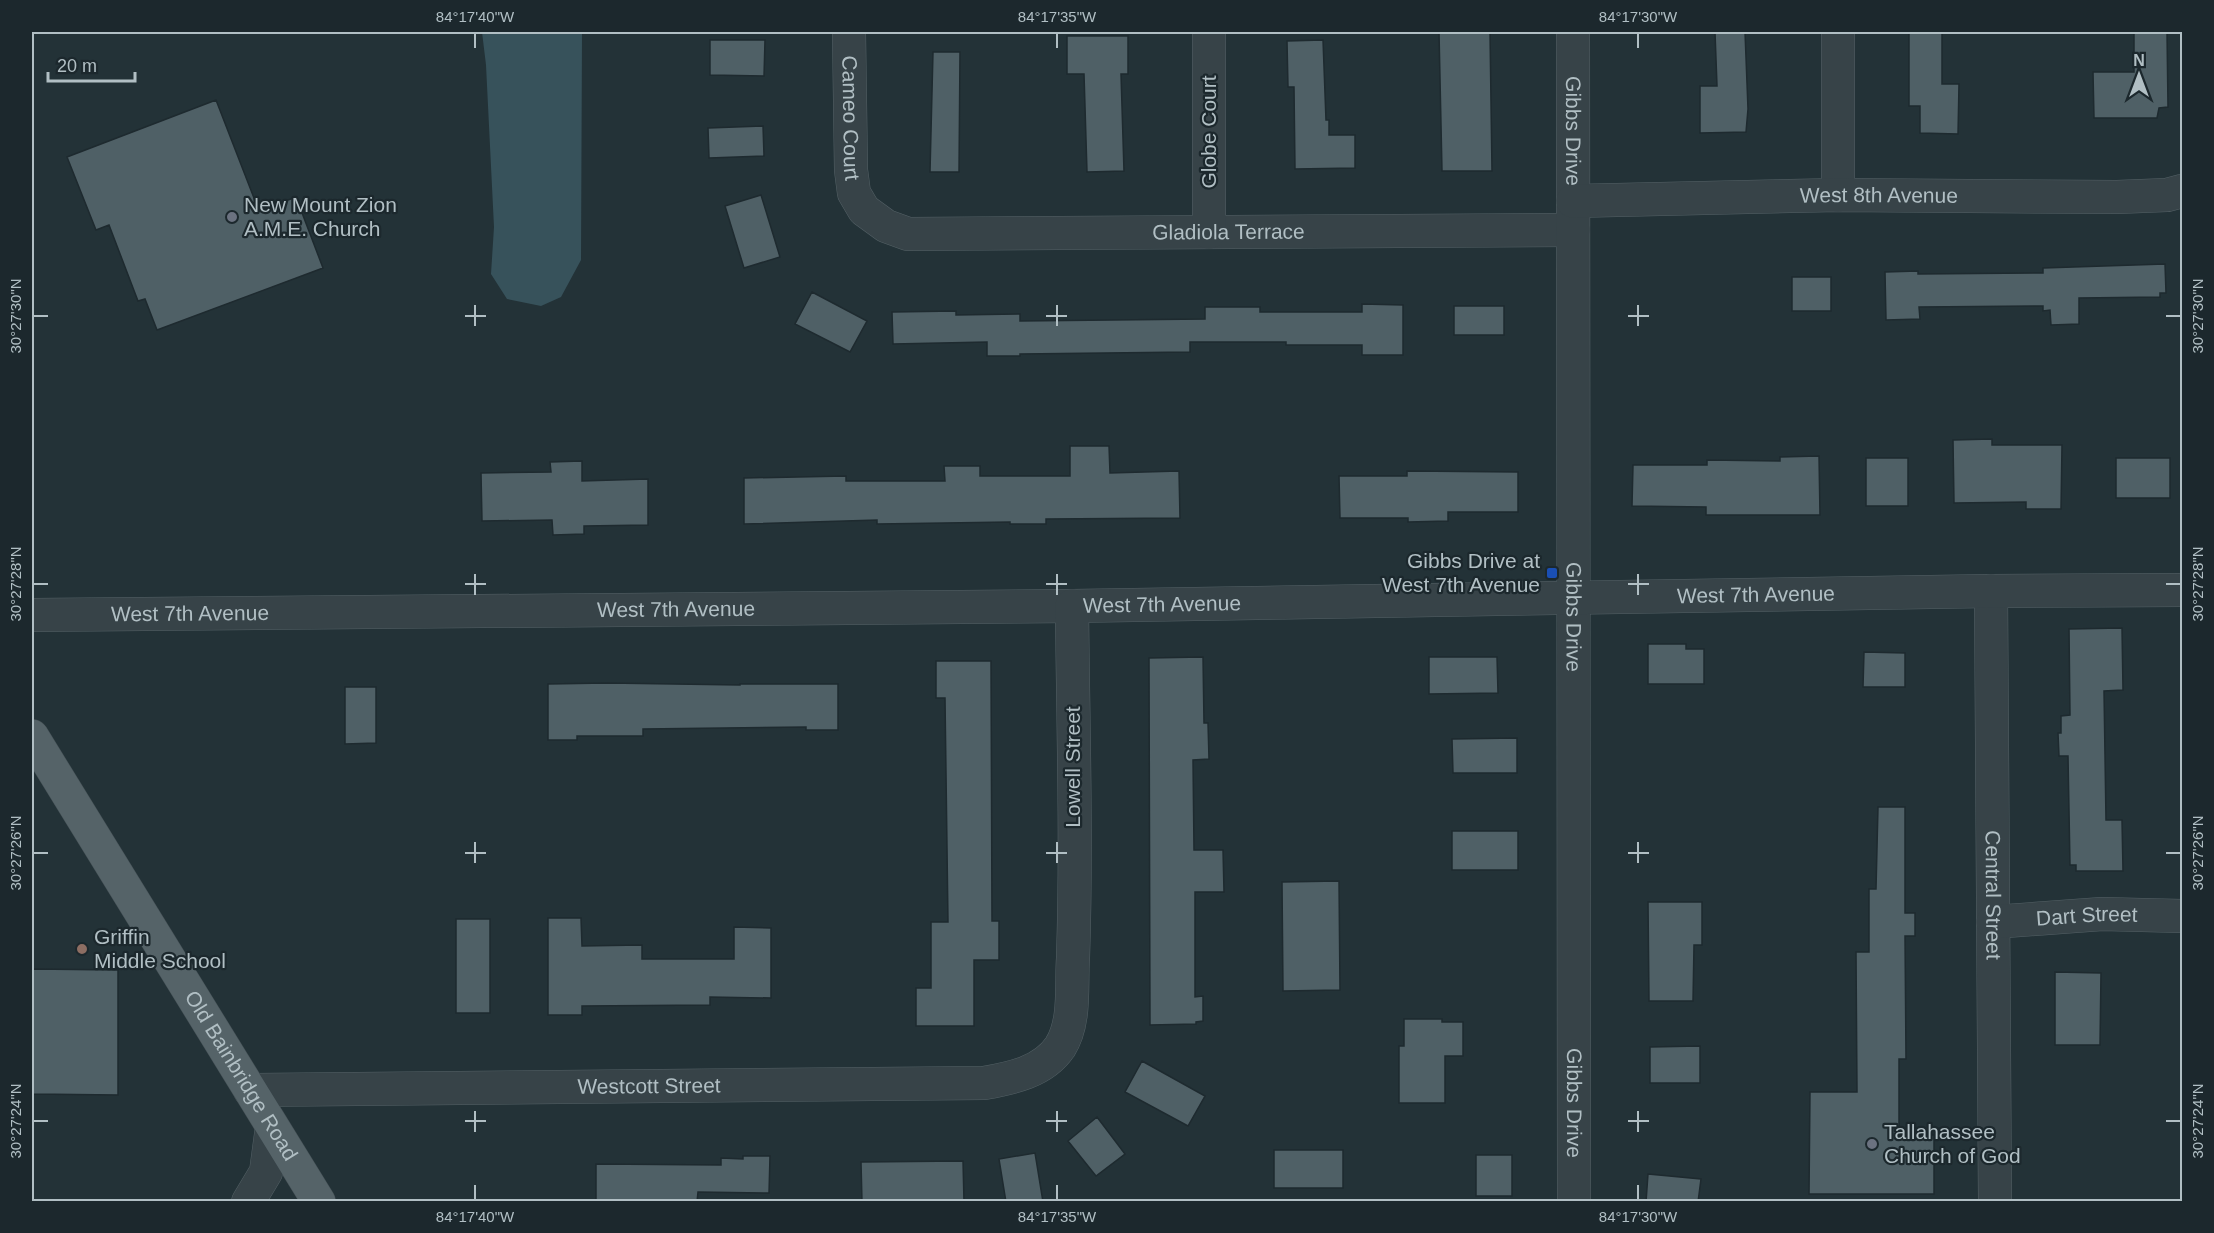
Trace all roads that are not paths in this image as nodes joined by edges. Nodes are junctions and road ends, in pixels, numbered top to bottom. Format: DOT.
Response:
graph roads {
  1 [pos="849,32"];
  2 [pos="1209,32"];
  3 [pos="1573,32"];
  4 [pos="1838,32"];
  5 [pos="2182,191"];
  6 [pos="1838,195"];
  7 [pos="1574,215"];
  8 [pos="886,226"];
  9 [pos="1209,232"];
  10 [pos="2182,590"];
  11 [pos="1991,591"];
  12 [pos="1574,598"];
  13 [pos="1072,606"];
  14 [pos="32,615"];
  15 [pos="32,736"];
  16 [pos="2182,916"];
  17 [pos="1993,922"];
  18 [pos="1044,1063"];
  19 [pos="250,1090"];
  20 [pos="272,1127"];
  21 [pos="248,1202"];
  22 [pos="319,1202"];
  23 [pos="1574,1202"];
  24 [pos="1995,1202"];
  1 -- 8 [label="street, Cameo Court"];
  2 -- 9 [label="street, Globe Court"];
  3 -- 7 [label="street, Gibbs Drive"];
  4 -- 6 [label="street"];
  5 -- 6 [label="street, West 8th Avenue"];
  6 -- 7 [label="street, West 8th Avenue"];
  7 -- 9 [label="street, Gladiola Terrace"];
  7 -- 12 [label="street, Gibbs Drive"];
  8 -- 9 [label="street, Gladiola Terrace"];
  10 -- 11 [label="street, West 7th Avenue"];
  11 -- 12 [label="street, West 7th Avenue"];
  11 -- 17 [label="street, Central Street"];
  12 -- 13 [label="street, West 7th Avenue"];
  12 -- 23 [label="street, Gibbs Drive"];
  13 -- 14 [label="street, West 7th Avenue"];
  13 -- 18 [label="street, Lowell Street"];
  15 -- 19 [label="main road, Old Bainbridge Road"];
  16 -- 17 [label="street, Dart Street"];
  17 -- 24 [label="street, Central Street"];
  18 -- 19 [label="street, Westcott Street"];
  19 -- 20 [label="main road, Old Bainbridge Road"];
  20 -- 21 [label="street"];
  20 -- 22 [label="main road, Old Bainbridge Road"];
}
